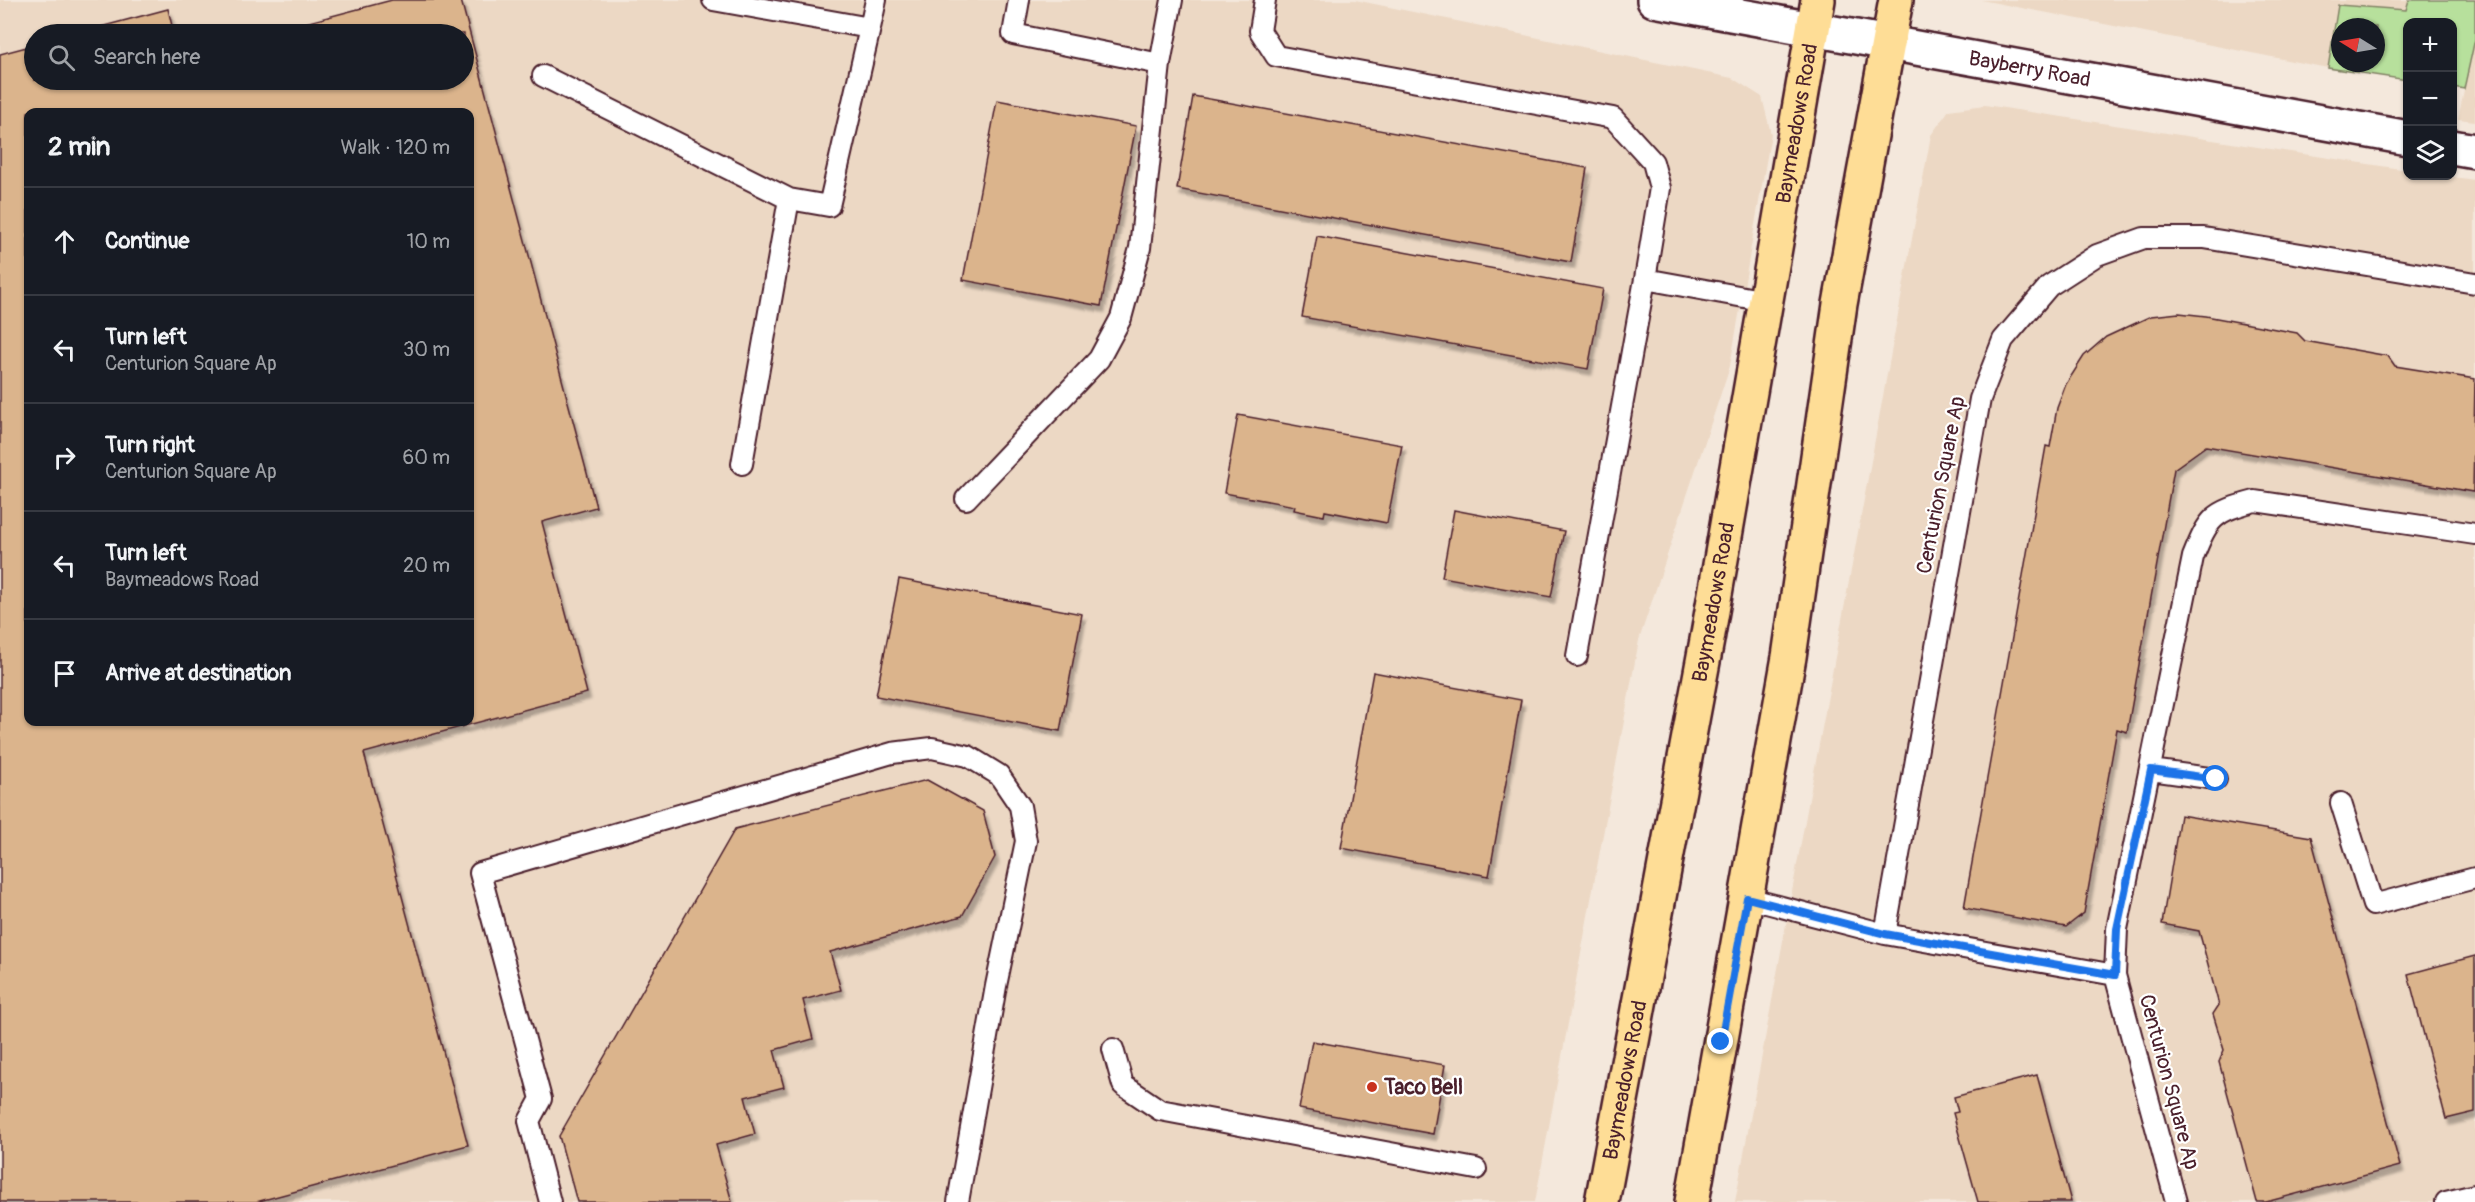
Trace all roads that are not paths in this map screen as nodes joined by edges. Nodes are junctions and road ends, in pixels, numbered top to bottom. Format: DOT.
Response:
graph roads {
  1 [pos="713,0"];
  2 [pos="876,0"];
  3 [pos="1019,0"];
  4 [pos="1172,0"];
  5 [pos="1265,0"];
  6 [pos="1654,0"];
  7 [pos="1896,0"];
  8 [pos="1816,14"];
  9 [pos="870,28"];
  10 [pos="1889,41"];
  11 [pos="1160,64"];
  12 [pos="543,76"];
  13 [pos="2403,137"];
  14 [pos="2457,148"];
  15 [pos="2475,151"];
  16 [pos="789,199"];
  17 [pos="1645,279"];
  18 [pos="2475,283"];
  19 [pos="1766,301"];
  20 [pos="742,464"];
  21 [pos="966,499"];
  22 [pos="2475,534"];
  23 [pos="1577,656"];
  24 [pos="2151,770"];
  25 [pos="2216,779"];
  26 [pos="2341,803"];
  27 [pos="2475,878"];
  28 [pos="1747,898"];
  29 [pos="1885,934"];
  30 [pos="2115,975"];
  31 [pos="1113,1049"];
  32 [pos="1476,1169"];
  33 [pos="2475,1195"];
  34 [pos="550,1202"];
  35 [pos="958,1202"];
  36 [pos="1602,1202"];
  37 [pos="1692,1202"];
  38 [pos="2176,1202"];
  39 [pos="2446,1202"];
  1 -- 9 [label="lane"];
  2 -- 9 [label="lane"];
  3 -- 11 [label="lane"];
  4 -- 11 [label="lane"];
  5 -- 17 [label="lane"];
  6 -- 8 [label="street, Bayberry Road"];
  7 -- 10 [label="main road"];
  8 -- 10 [label="street, Bayberry Road"];
  8 -- 19 [label="main road, Baymeadows Road"];
  9 -- 16 [label="lane"];
  10 -- 13 [label="street, Bayberry Road"];
  10 -- 28 [label="main road"];
  11 -- 21 [label="lane"];
  12 -- 16 [label="lane"];
  14 -- 15 [label="street"];
  16 -- 20 [label="lane"];
  17 -- 19 [label="lane"];
  17 -- 23 [label="lane"];
  18 -- 29 [label="lane, Centurion Square Ap"];
  19 -- 36 [label="main road, Baymeadows Road"];
  22 -- 24 [label="lane, Centurion Square Ap"];
  24 -- 25 [label="lane"];
  24 -- 30 [label="lane, Centurion Square Ap"];
  26 -- 27 [label="lane"];
  28 -- 29 [label="lane, Centurion Square Ap"];
  28 -- 37 [label="main road"];
  29 -- 30 [label="lane, Centurion Square Ap"];
  30 -- 38 [label="lane, Centurion Square Ap"];
  31 -- 32 [label="lane"];
  33 -- 39 [label="lane"];
  34 -- 35 [label="lane"];
}
